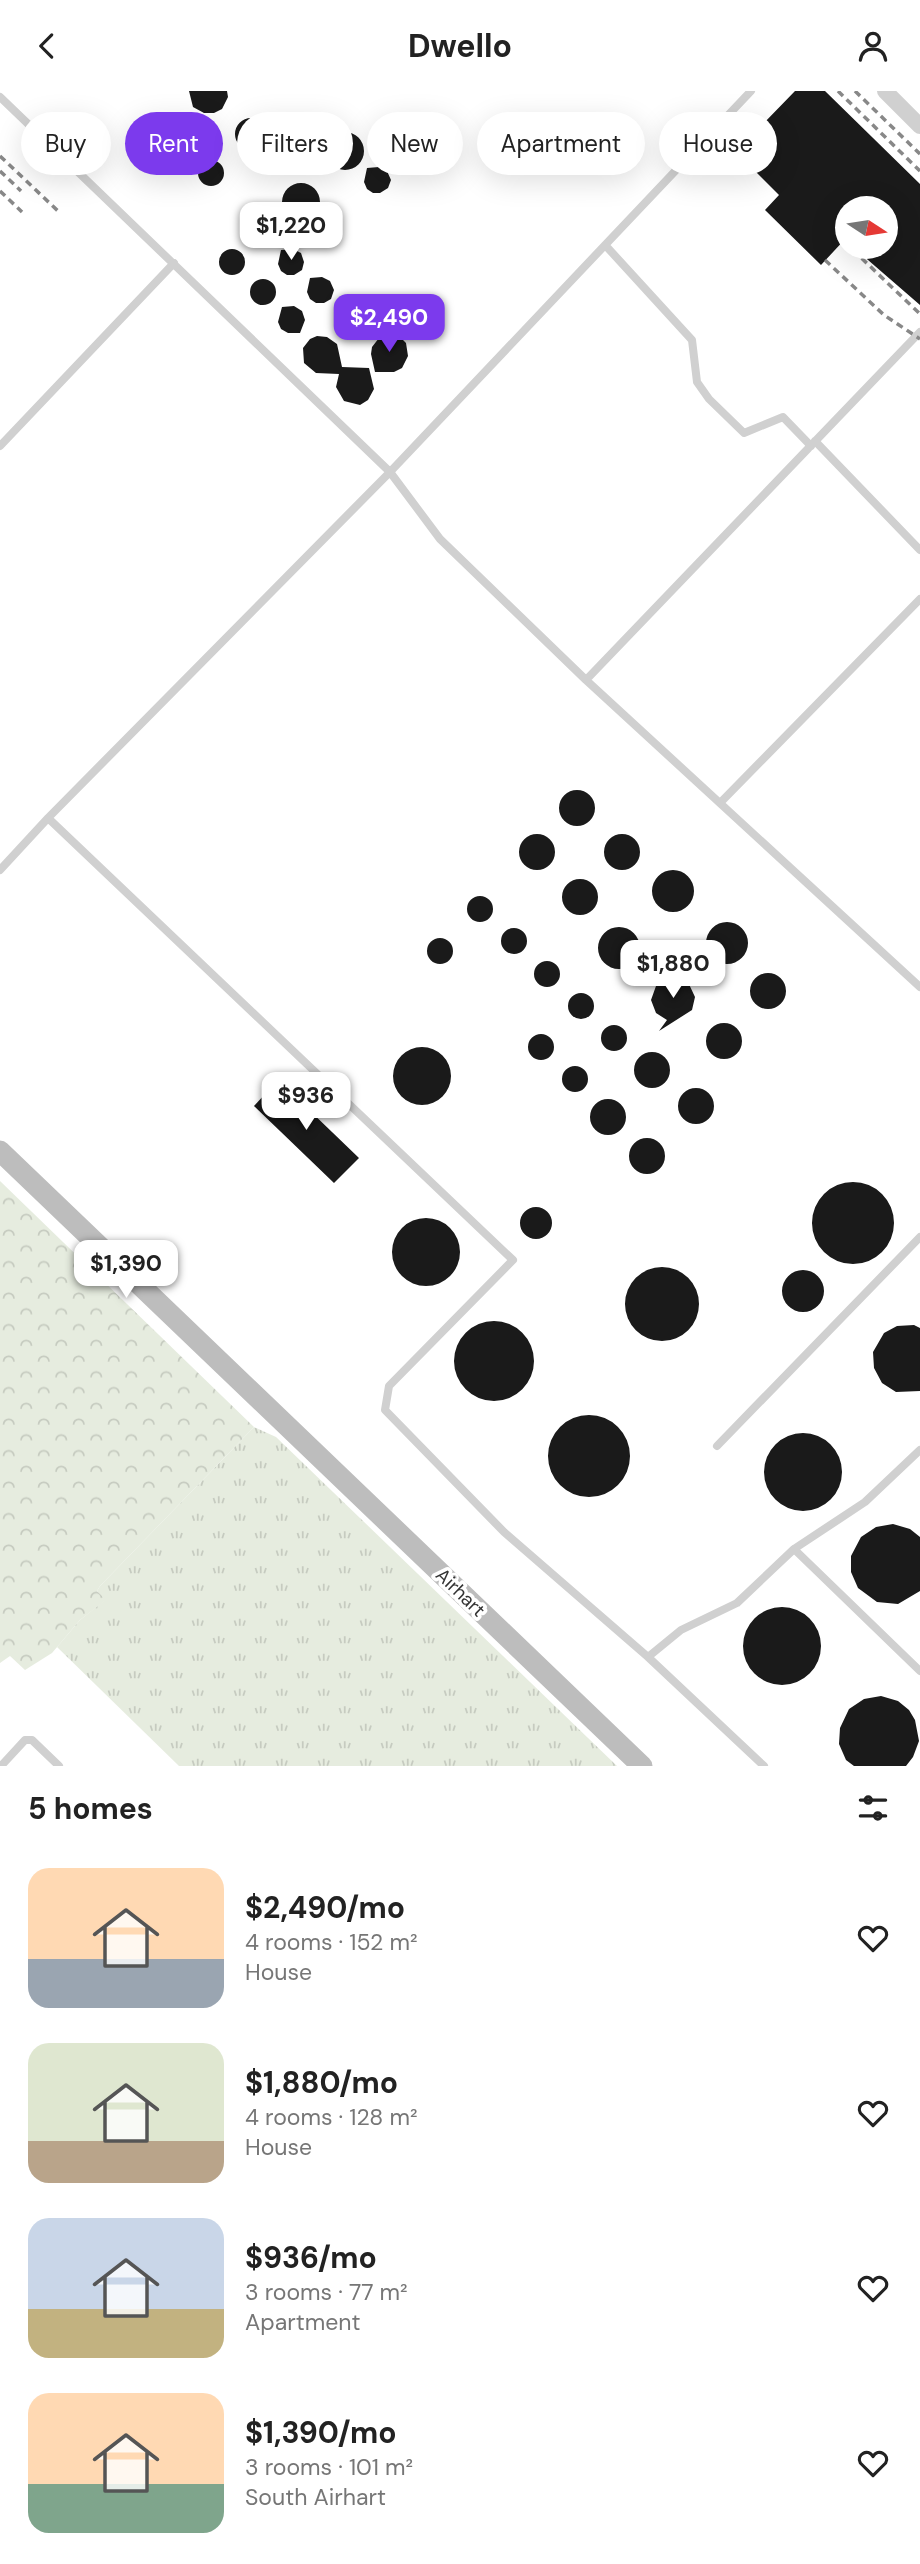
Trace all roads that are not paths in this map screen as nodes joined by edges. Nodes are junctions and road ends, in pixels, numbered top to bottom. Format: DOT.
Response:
graph roads {
  1 [pos="751,91"];
  2 [pos="885,91"];
  3 [pos="0,97"];
  4 [pos="920,126"];
  5 [pos="606,246"];
  6 [pos="174,263"];
  7 [pos="920,332"];
  8 [pos="813,444"];
  9 [pos="0,446"];
  10 [pos="390,472"];
  11 [pos="920,550"];
  12 [pos="920,599"];
  13 [pos="586,680"];
  14 [pos="720,803"];
  15 [pos="48,818"];
  16 [pos="0,870"];
  17 [pos="920,987"];
  18 [pos="0,1151"];
  19 [pos="920,1237"];
  20 [pos="717,1446"];
  21 [pos="920,1450"];
  22 [pos="794,1549"];
  23 [pos="648,1657"];
  24 [pos="920,1671"];
  25 [pos="1,1766"];
  26 [pos="59,1766"];
  27 [pos="642,1766"];
  28 [pos="764,1766"];
  1 -- 5 [label="lane"];
  2 -- 4 [label="street"];
  3 -- 6 [label="lane"];
  5 -- 8 [label="lane"];
  5 -- 10 [label="lane"];
  6 -- 9 [label="lane"];
  6 -- 10 [label="lane"];
  7 -- 8 [label="lane"];
  8 -- 11 [label="lane"];
  8 -- 13 [label="lane"];
  10 -- 13 [label="lane"];
  10 -- 15 [label="lane"];
  12 -- 14 [label="lane"];
  13 -- 14 [label="lane"];
  14 -- 17 [label="lane"];
  15 -- 16 [label="lane"];
  15 -- 23 [label="lane"];
  18 -- 27 [label="street, Airhart"];
  19 -- 20 [label="lane"];
  21 -- 22 [label="lane"];
  22 -- 23 [label="lane"];
  22 -- 24 [label="lane"];
  23 -- 28 [label="lane"];
  25 -- 26 [label="lane"];
}
